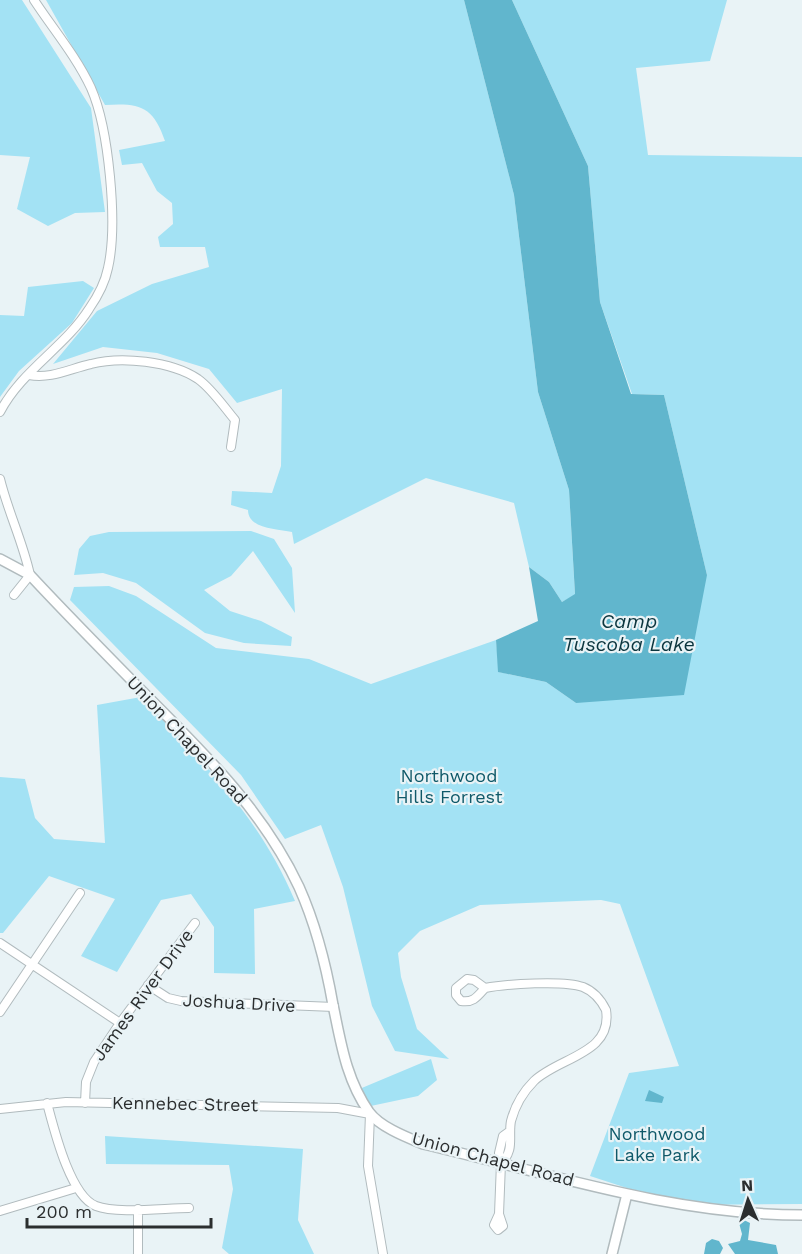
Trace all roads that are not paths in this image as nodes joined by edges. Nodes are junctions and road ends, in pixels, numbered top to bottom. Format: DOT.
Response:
graph roads {
  1 [pos="34,0"];
  2 [pos="29,375"];
  3 [pos="0,412"];
  4 [pos="231,447"];
  5 [pos="0,479"];
  6 [pos="0,559"];
  7 [pos="30,575"];
  8 [pos="14,596"];
  9 [pos="80,893"];
  10 [pos="195,923"];
  11 [pos="0,943"];
  12 [pos="32,964"];
  13 [pos="148,985"];
  14 [pos="485,988"];
  15 [pos="334,1007"];
  16 [pos="0,1012"];
  17 [pos="120,1023"];
  18 [pos="47,1103"];
  19 [pos="85,1103"];
  20 [pos="0,1109"];
  21 [pos="370,1114"];
  22 [pos="501,1163"];
  23 [pos="76,1188"];
  24 [pos="627,1194"];
  25 [pos="189,1208"];
  26 [pos="138,1209"];
  27 [pos="0,1211"];
  28 [pos="500,1214"];
  29 [pos="802,1215"];
  30 [pos="138,1254"];
  31 [pos="383,1254"];
  32 [pos="612,1254"];
  1 -- 2 [label="street"];
  2 -- 3 [label="street"];
  2 -- 4 [label="street"];
  5 -- 7 [label="street"];
  6 -- 7 [label="street, Union Chapel Road"];
  7 -- 8 [label="street"];
  7 -- 15 [label="street, Union Chapel Road"];
  9 -- 12 [label="street"];
  10 -- 13 [label="street, James River Drive"];
  11 -- 12 [label="street"];
  12 -- 16 [label="street"];
  12 -- 17 [label="street"];
  13 -- 15 [label="street, Joshua Drive"];
  13 -- 17 [label="street, James River Drive"];
  14 -- 22 [label="street"];
  15 -- 21 [label="street, Union Chapel Road"];
  17 -- 19 [label="street, James River Drive"];
  18 -- 19 [label="street, Kennebec Street"];
  18 -- 20 [label="street, Kennebec Street"];
  18 -- 23 [label="street"];
  19 -- 21 [label="street, Kennebec Street"];
  21 -- 22 [label="street, Union Chapel Road"];
  21 -- 31 [label="street"];
  22 -- 24 [label="street, Union Chapel Road"];
  22 -- 28 [label="street"];
  23 -- 26 [label="street"];
  23 -- 27 [label="street"];
  24 -- 29 [label="street, Union Chapel Road"];
  24 -- 32 [label="street"];
  25 -- 26 [label="street"];
  26 -- 30 [label="street"];
}
